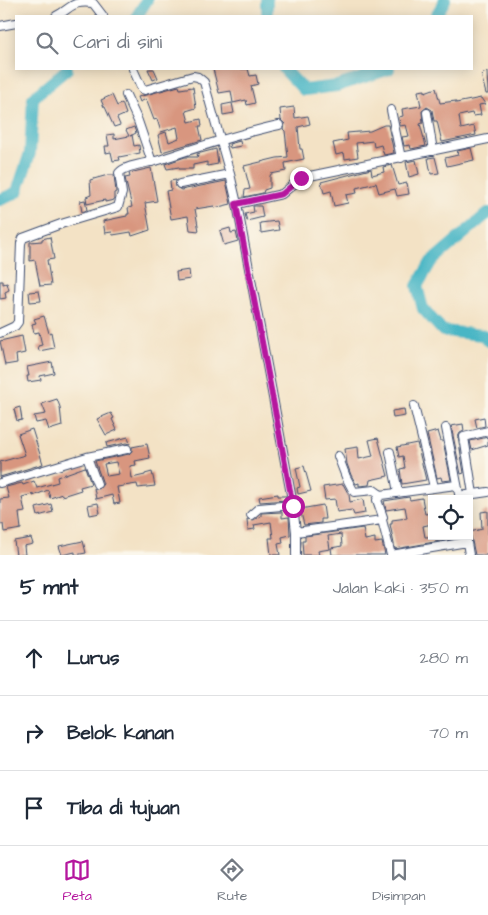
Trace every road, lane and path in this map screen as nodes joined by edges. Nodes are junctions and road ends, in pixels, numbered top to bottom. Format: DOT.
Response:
graph roads {
  1 [pos="57,15"];
  2 [pos="102,15"];
  3 [pos="15,23"];
  4 [pos="0,26"];
  5 [pos="133,70"];
  6 [pos="126,95"];
  7 [pos="391,110"];
  8 [pos="427,113"];
  9 [pos="279,125"];
  10 [pos="488,139"];
  11 [pos="221,140"];
  12 [pos="433,151"];
  13 [pos="401,158"];
  14 [pos="152,162"];
  15 [pos="230,174"];
  16 [pos="180,184"];
  17 [pos="236,204"];
  18 [pos="0,333"];
  19 [pos="414,406"];
  20 [pos="446,428"];
  21 [pos="488,431"];
  22 [pos="127,448"];
  23 [pos="390,452"];
  24 [pos="338,456"];
  25 [pos="88,457"];
  26 [pos="0,483"];
  27 [pos="96,484"];
  28 [pos="456,485"];
  29 [pos="434,487"];
  30 [pos="398,492"];
  31 [pos="488,492"];
  32 [pos="473,494"];
  33 [pos="381,495"];
  34 [pos="459,495"];
  35 [pos="469,495"];
  36 [pos="293,506"];
  37 [pos="250,514"];
  38 [pos="382,520"];
  39 [pos="296,532"];
  40 [pos="462,540"];
  41 [pos="466,540"];
  42 [pos="419,552"];
  43 [pos="296,555"];
  44 [pos="391,555"];
  45 [pos="469,555"];
  1 -- 2 [label="street"];
  3 -- 4 [label="street"];
  5 -- 11 [label="street"];
  6 -- 14 [label="street"];
  7 -- 13 [label="street"];
  8 -- 12 [label="street"];
  9 -- 11 [label="street"];
  10 -- 12 [label="street"];
  11 -- 14 [label="street"];
  11 -- 15 [label="street"];
  12 -- 13 [label="street"];
  13 -- 17 [label="street"];
  14 -- 18 [label="street"];
  15 -- 16 [label="street"];
  15 -- 17 [label="street"];
  17 -- 36 [label="street"];
  19 -- 29 [label="street"];
  20 -- 28 [label="street"];
  21 -- 32 [label="street"];
  22 -- 25 [label="street"];
  23 -- 30 [label="street"];
  24 -- 33 [label="street"];
  25 -- 26 [label="street"];
  25 -- 27 [label="street"];
  28 -- 29 [label="street"];
  28 -- 34 [label="street"];
  29 -- 30 [label="street"];
  30 -- 33 [label="street"];
  31 -- 32 [label="street"];
  32 -- 35 [label="street"];
  33 -- 38 [label="street"];
  36 -- 37 [label="street"];
  36 -- 39 [label="street"];
  38 -- 39 [label="street"];
  38 -- 44 [label="street"];
  39 -- 43 [label="street"];
  40 -- 42 [label="street"];
  41 -- 45 [label="street"];
  42 -- 44 [label="street"];
}
